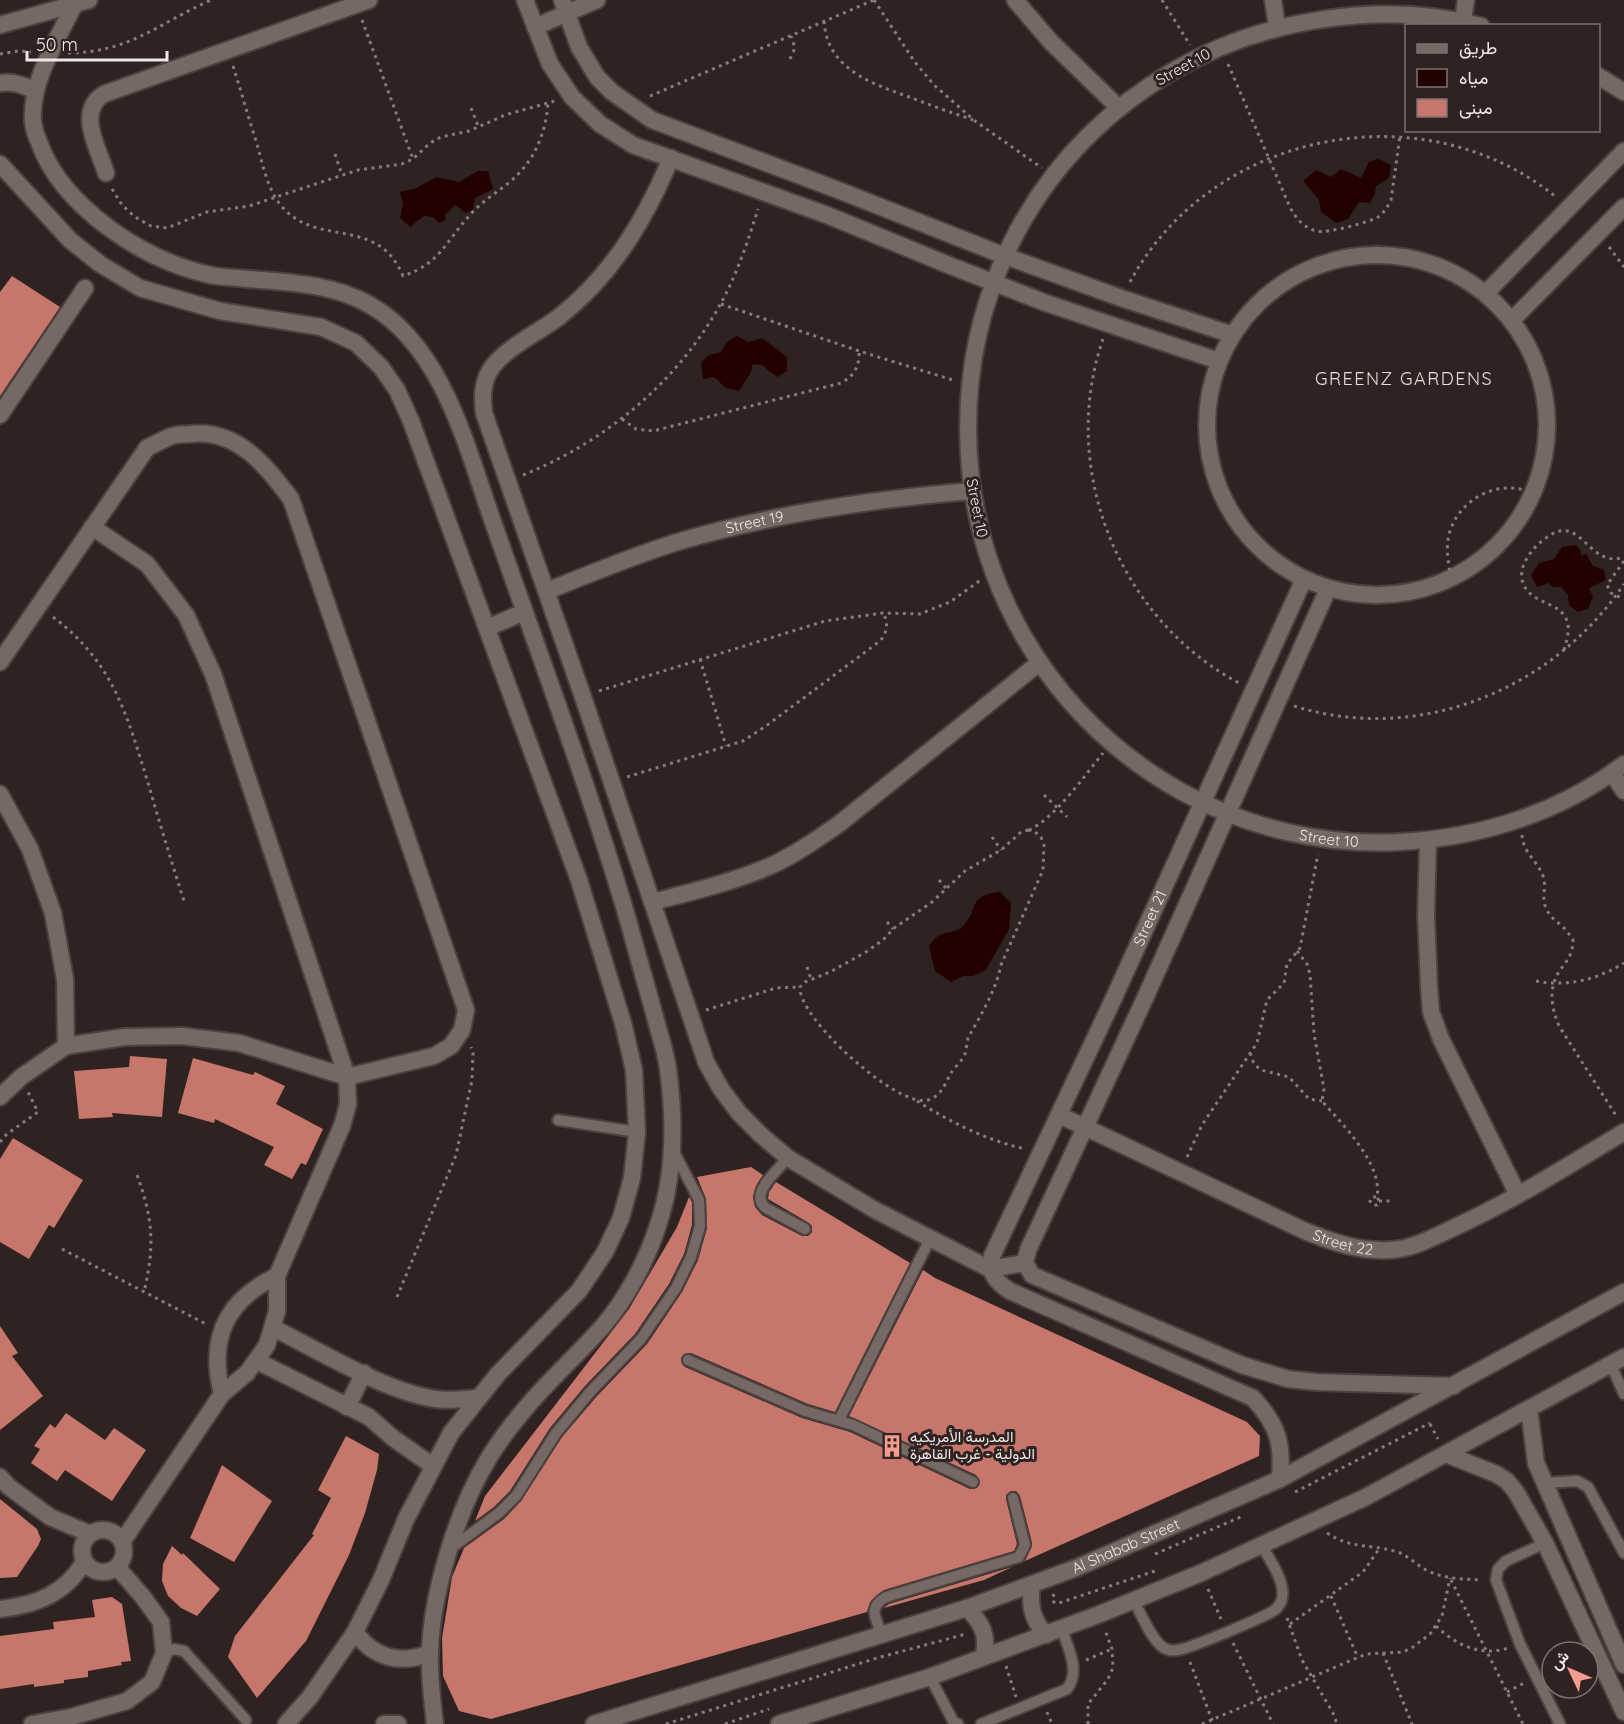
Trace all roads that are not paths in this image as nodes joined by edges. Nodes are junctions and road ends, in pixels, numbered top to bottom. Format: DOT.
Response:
graph roads {
  1 [pos="525,0"];
  2 [pos="597,0"];
  3 [pos="1015,0"];
  4 [pos="1273,0"];
  5 [pos="1466,0"];
  6 [pos="82,2"];
  7 [pos="362,2"];
  8 [pos="564,7"];
  9 [pos="1463,20"];
  10 [pos="1475,24"];
  11 [pos="0,25"];
  12 [pos="535,27"];
  13 [pos="1277,27"];
  14 [pos="1600,77"];
  15 [pos="0,83"];
  16 [pos="35,91"];
  17 [pos="1624,92"];
  18 [pos="1119,108"];
  19 [pos="1624,151"];
  20 [pos="671,158"];
  21 [pos="0,164"];
  22 [pos="106,173"];
  23 [pos="1624,207"];
  24 [pos="1005,256"];
  25 [pos="994,283"];
  26 [pos="85,288"];
  27 [pos="1486,293"];
  28 [pos="1512,320"];
  29 [pos="1233,335"];
  30 [pos="1219,362"];
  31 [pos="0,415"];
  32 [pos="972,491"];
  33 [pos="92,527"];
  34 [pos="1304,579"];
  35 [pos="1328,590"];
  36 [pos="547,591"];
  37 [pos="524,612"];
  38 [pos="487,628"];
  39 [pos="0,662"];
  40 [pos="1039,663"];
  41 [pos="1618,768"];
  42 [pos="1624,791"];
  43 [pos="0,794"];
  44 [pos="1201,802"];
  45 [pos="1228,814"];
  46 [pos="1428,840"];
  47 [pos="652,902"];
  48 [pos="66,1046"];
  49 [pos="347,1077"];
  50 [pos="0,1096"];
  51 [pos="1059,1114"];
  52 [pos="558,1120"];
  53 [pos="1621,1126"];
  54 [pos="1086,1127"];
  55 [pos="637,1132"];
  56 [pos="672,1148"];
  57 [pos="788,1158"];
  58 [pos="1518,1195"];
  59 [pos="805,1229"];
  60 [pos="930,1239"];
  61 [pos="1026,1257"];
  62 [pos="991,1262"];
  63 [pos="277,1276"];
  64 [pos="1624,1292"];
  65 [pos="273,1328"];
  66 [pos="687,1360"];
  67 [pos="257,1361"];
  68 [pos="1617,1361"];
  69 [pos="364,1373"];
  70 [pos="1454,1386"];
  71 [pos="222,1394"];
  72 [pos="1624,1394"];
  73 [pos="477,1398"];
  74 [pos="347,1407"];
  75 [pos="1529,1409"];
  76 [pos="839,1420"];
  77 [pos="1446,1454"];
  78 [pos="433,1466"];
  79 [pos="0,1478"];
  80 [pos="1280,1479"];
  81 [pos="973,1482"];
  82 [pos="1544,1483"];
  83 [pos="1013,1498"];
  84 [pos="90,1534"];
  85 [pos="122,1542"];
  86 [pos="1545,1543"];
  87 [pos="1262,1546"];
  88 [pos="449,1550"];
  89 [pos="1624,1552"];
  90 [pos="84,1562"];
  91 [pos="117,1568"];
  92 [pos="1032,1585"];
  93 [pos="1134,1601"];
  94 [pos="967,1608"];
  95 [pos="0,1609"];
  96 [pos="355,1632"];
  97 [pos="1054,1632"];
  98 [pos="882,1635"];
  99 [pos="164,1653"];
  100 [pos="430,1653"];
  101 [pos="983,1658"];
  102 [pos="1624,1665"];
  103 [pos="930,1677"];
  104 [pos="1624,1712"];
  105 [pos="246,1720"];
  106 [pos="32,1724"];
  107 [pos="286,1724"];
  108 [pos="384,1724"];
  109 [pos="398,1724"];
  110 [pos="435,1724"];
  111 [pos="594,1724"];
  112 [pos="779,1724"];
  113 [pos="958,1724"];
  114 [pos="981,1724"];
  115 [pos="1560,1724"];
  1 -- 12 [label="street"];
  2 -- 8 [label="street"];
  3 -- 18 [label="street"];
  4 -- 13 [label="street"];
  5 -- 9 [label="street"];
  6 -- 11 [label="street"];
  6 -- 16 [label="street"];
  7 -- 22 [label="street"];
  8 -- 12 [label="street"];
  8 -- 24 [label="street"];
  9 -- 10 [label="street, Street 10"];
  9 -- 13 [label="street, Street 10"];
  12 -- 20 [label="street"];
  13 -- 18 [label="street, Street 10"];
  14 -- 17 [label="street"];
  15 -- 16 [label="street"];
  16 -- 37 [label="street"];
  18 -- 24 [label="street, Street 10"];
  19 -- 27 [label="street"];
  20 -- 25 [label="street"];
  20 -- 36 [label="street"];
  21 -- 38 [label="street"];
  23 -- 28 [label="street"];
  24 -- 25 [label="street, Street 10"];
  24 -- 29 [label="street"];
  25 -- 30 [label="street"];
  25 -- 32 [label="street, Street 10"];
  26 -- 31 [label="street"];
  27 -- 28 [label="street"];
  27 -- 29 [label="street"];
  28 -- 35 [label="street"];
  29 -- 30 [label="street"];
  30 -- 34 [label="street"];
  32 -- 36 [label="street, Street 19"];
  32 -- 40 [label="street, Street 10"];
  33 -- 39 [label="street"];
  33 -- 49 [label="street"];
  33 -- 49 [label="street"];
  34 -- 35 [label="street"];
  34 -- 44 [label="street, Street 21"];
  35 -- 45 [label="street, Street 21"];
  36 -- 47 [label="street"];
  37 -- 38 [label="street"];
  37 -- 56 [label="street"];
  38 -- 55 [label="street"];
  40 -- 44 [label="street, Street 10"];
  40 -- 47 [label="street"];
  41 -- 42 [label="street"];
  41 -- 46 [label="street, Street 10"];
  43 -- 48 [label="street"];
  44 -- 45 [label="street, Street 10"];
  44 -- 51 [label="street, Street 21"];
  45 -- 46 [label="street, Street 10"];
  45 -- 54 [label="street, Street 21"];
  46 -- 58 [label="street"];
  47 -- 57 [label="street"];
  48 -- 49 [label="street"];
  48 -- 50 [label="street"];
  49 -- 63 [label="street"];
  51 -- 54 [label="street, Street 22"];
  51 -- 62 [label="street, Street 21"];
  52 -- 55 [label="lane"];
  53 -- 58 [label="street, Street 22"];
  54 -- 58 [label="street, Street 22"];
  54 -- 61 [label="street, Street 21"];
  55 -- 73 [label="street"];
  56 -- 88 [label="street"];
  56 -- 88 [label="lane"];
  57 -- 59 [label="lane"];
  57 -- 60 [label="street"];
  60 -- 62 [label="street"];
  60 -- 76 [label="lane"];
  61 -- 62 [label="street"];
  61 -- 70 [label="street"];
  62 -- 80 [label="street"];
  63 -- 65 [label="street"];
  63 -- 71 [label="street"];
  64 -- 70 [label="street, Al Shabab Street"];
  65 -- 67 [label="street"];
  65 -- 69 [label="street"];
  66 -- 76 [label="lane"];
  67 -- 71 [label="street"];
  67 -- 74 [label="street"];
  68 -- 72 [label="lane"];
  68 -- 75 [label="street"];
  69 -- 73 [label="street"];
  69 -- 74 [label="street"];
  70 -- 80 [label="street, Al Shabab Street"];
  71 -- 85 [label="street"];
  73 -- 78 [label="street"];
  74 -- 78 [label="street"];
  75 -- 77 [label="street"];
  75 -- 82 [label="street"];
  76 -- 81 [label="lane"];
  77 -- 86 [label="street"];
  77 -- 87 [label="street"];
  78 -- 96 [label="street"];
  79 -- 84 [label="street"];
  80 -- 92 [label="street, Al Shabab Street"];
  82 -- 89 [label="lane"];
  82 -- 102 [label="street"];
  83 -- 98 [label="lane"];
  84 -- 85 [label="street"];
  84 -- 90 [label="street"];
  85 -- 91 [label="street"];
  86 -- 104 [label="street"];
  86 -- 115 [label="lane"];
  87 -- 93 [label="street"];
  87 -- 93 [label="lane"];
  88 -- 100 [label="street"];
  90 -- 91 [label="street"];
  90 -- 95 [label="street"];
  91 -- 99 [label="street"];
  92 -- 94 [label="street, Al Shabab Street"];
  92 -- 97 [label="street"];
  93 -- 97 [label="street"];
  94 -- 98 [label="street, Al Shabab Street"];
  94 -- 101 [label="street"];
  96 -- 100 [label="street"];
  96 -- 107 [label="street"];
  97 -- 101 [label="street"];
  97 -- 114 [label="lane"];
  98 -- 111 [label="street, Al Shabab Street"];
  99 -- 105 [label="lane"];
  99 -- 106 [label="street"];
  100 -- 110 [label="street"];
  101 -- 103 [label="street"];
  103 -- 112 [label="street"];
  103 -- 113 [label="lane"];
  108 -- 109 [label="street"];
}
